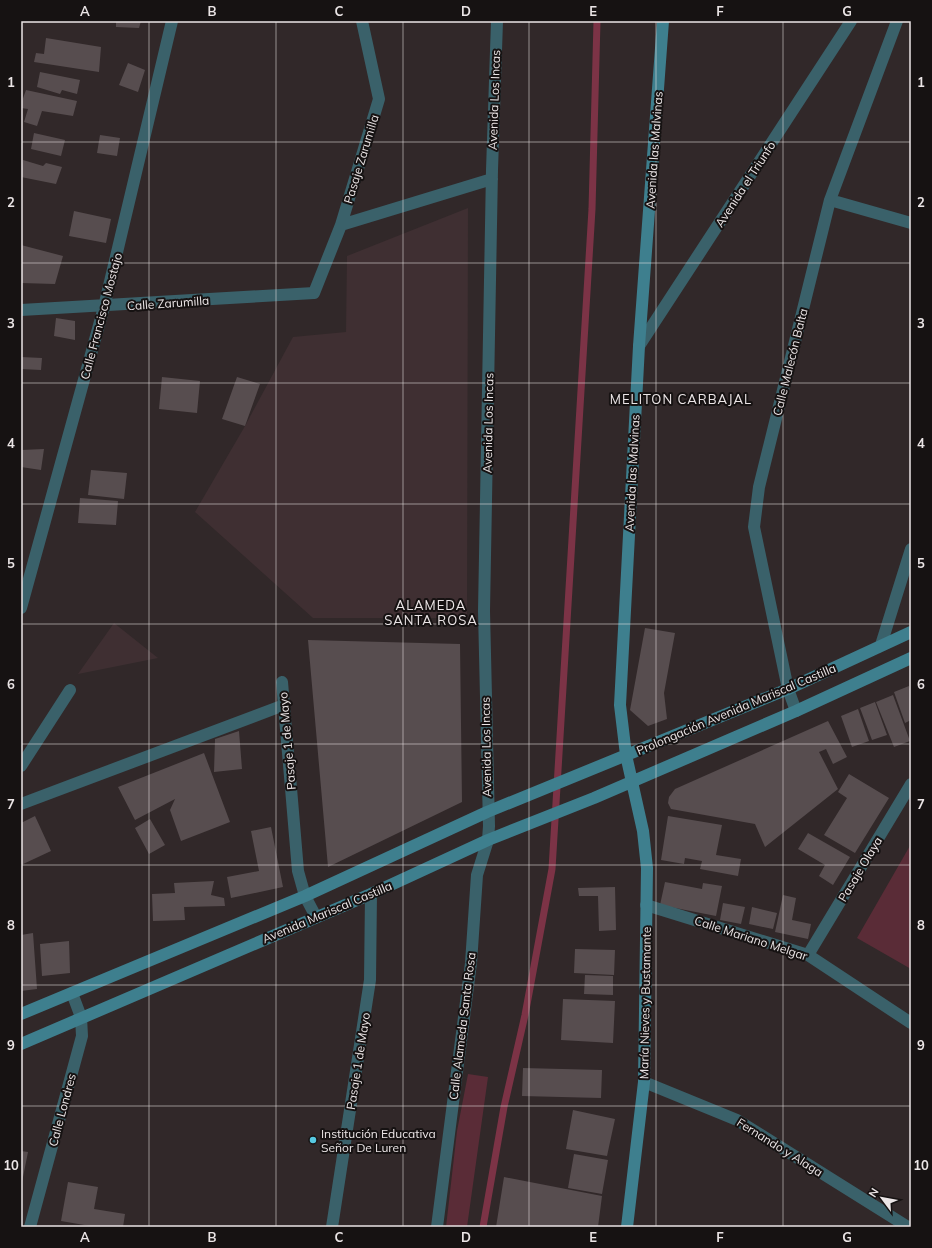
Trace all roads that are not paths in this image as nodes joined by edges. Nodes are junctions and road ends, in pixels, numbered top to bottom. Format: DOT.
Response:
graph roads {
  1 [pos="172,21"];
  2 [pos="362,21"];
  3 [pos="497,21"];
  4 [pos="663,21"];
  5 [pos="851,21"];
  6 [pos="897,21"];
  7 [pos="492,179"];
  8 [pos="830,200"];
  9 [pos="911,223"];
  10 [pos="341,224"];
  11 [pos="314,294"];
  12 [pos="104,307"];
  13 [pos="21,310"];
  14 [pos="640,346"];
  15 [pos="911,549"];
  16 [pos="21,608"];
  17 [pos="911,632"];
  18 [pos="881,644"];
  19 [pos="911,658"];
  20 [pos="282,682"];
  21 [pos="788,689"];
  22 [pos="70,690"];
  23 [pos="284,705"];
  24 [pos="796,710"];
  25 [pos="626,755"];
  26 [pos="21,766"];
  27 [pos="632,780"];
  28 [pos="911,784"];
  29 [pos="21,804"];
  30 [pos="487,812"];
  31 [pos="489,826"];
  32 [pos="488,840"];
  33 [pos="371,894"];
  34 [pos="305,896"];
  35 [pos="646,905"];
  36 [pos="316,917"];
  37 [pos="808,955"];
  38 [pos="72,993"];
  39 [pos="21,1014"];
  40 [pos="81,1017"];
  41 [pos="911,1023"];
  42 [pos="21,1044"];
  43 [pos="644,1082"];
  44 [pos="30,1227"];
  45 [pos="332,1227"];
  46 [pos="437,1227"];
  47 [pos="627,1227"];
  48 [pos="908,1227"];
  1 -- 12 [label="street, Calle Francisco Mostajo"];
  2 -- 10 [label="street, Pasaje Zarumilla"];
  3 -- 7 [label="street, Avenida Los Incas"];
  4 -- 14 [label="main road, Avenida las Malvinas"];
  5 -- 14 [label="street, Avenida el Triunfo"];
  6 -- 8 [label="street, Calle Malecón Balta"];
  7 -- 10 [label="street"];
  7 -- 30 [label="street, Avenida Los Incas"];
  8 -- 9 [label="street"];
  8 -- 21 [label="street, Calle Malecón Balta"];
  10 -- 11 [label="street, Pasaje Zarumilla"];
  11 -- 12 [label="street, Calle Zarumilla"];
  12 -- 13 [label="street, Calle Zarumilla"];
  12 -- 16 [label="street, Calle Francisco Mostajo"];
  14 -- 25 [label="main road, Avenida las Malvinas"];
  15 -- 18 [label="street"];
  17 -- 18 [label="main road, Prolongación Avenida Mariscal Castilla"];
  18 -- 21 [label="main road, Prolongación Avenida Mariscal Castilla"];
  19 -- 24 [label="main road, Prolongación Avenida Mariscal Castilla"];
  20 -- 23 [label="street, Pasaje 1 de Mayo"];
  21 -- 24 [label="street, Calle Malecón Balta"];
  21 -- 25 [label="main road, Prolongación Avenida Mariscal Castilla"];
  22 -- 26 [label="street"];
  23 -- 29 [label="street"];
  23 -- 34 [label="street, Pasaje 1 de Mayo"];
  24 -- 27 [label="main road, Prolongación Avenida Mariscal Castilla"];
  25 -- 27 [label="main road, Avenida las Malvinas"];
  25 -- 30 [label="main road, Avenida Mariscal Castilla"];
  27 -- 32 [label="main road, Avenida Mariscal Castilla"];
  27 -- 35 [label="main road, María Nieves y Bustamante"];
  28 -- 37 [label="street, Pasaje Olaya"];
  30 -- 31 [label="street, Avenida Los Incas"];
  30 -- 34 [label="main road, Avenida Mariscal Castilla"];
  31 -- 32 [label="street, Calle Alameda Santa Rosa"];
  32 -- 33 [label="main road, Avenida Mariscal Castilla"];
  32 -- 46 [label="street, Calle Alameda Santa Rosa"];
  33 -- 36 [label="main road, Avenida Mariscal Castilla"];
  33 -- 45 [label="street, Pasaje 1 de Mayo"];
  34 -- 36 [label="street, Pasaje 1 de Mayo"];
  34 -- 38 [label="main road, Avenida Mariscal Castilla"];
  35 -- 37 [label="street, Calle Mariano Melgar"];
  35 -- 43 [label="main road, María Nieves y Bustamante"];
  36 -- 40 [label="main road, Avenida Mariscal Castilla"];
  37 -- 41 [label="street, Calle Mariano Melgar"];
  38 -- 39 [label="main road, Avenida Mariscal Castilla"];
  38 -- 40 [label="street, Calle Londres"];
  40 -- 42 [label="main road, Avenida Mariscal Castilla"];
  40 -- 44 [label="street, Calle Londres"];
  43 -- 47 [label="main road, María Nieves y Bustamante"];
  43 -- 48 [label="street, Fernando y Alaga"];
}
